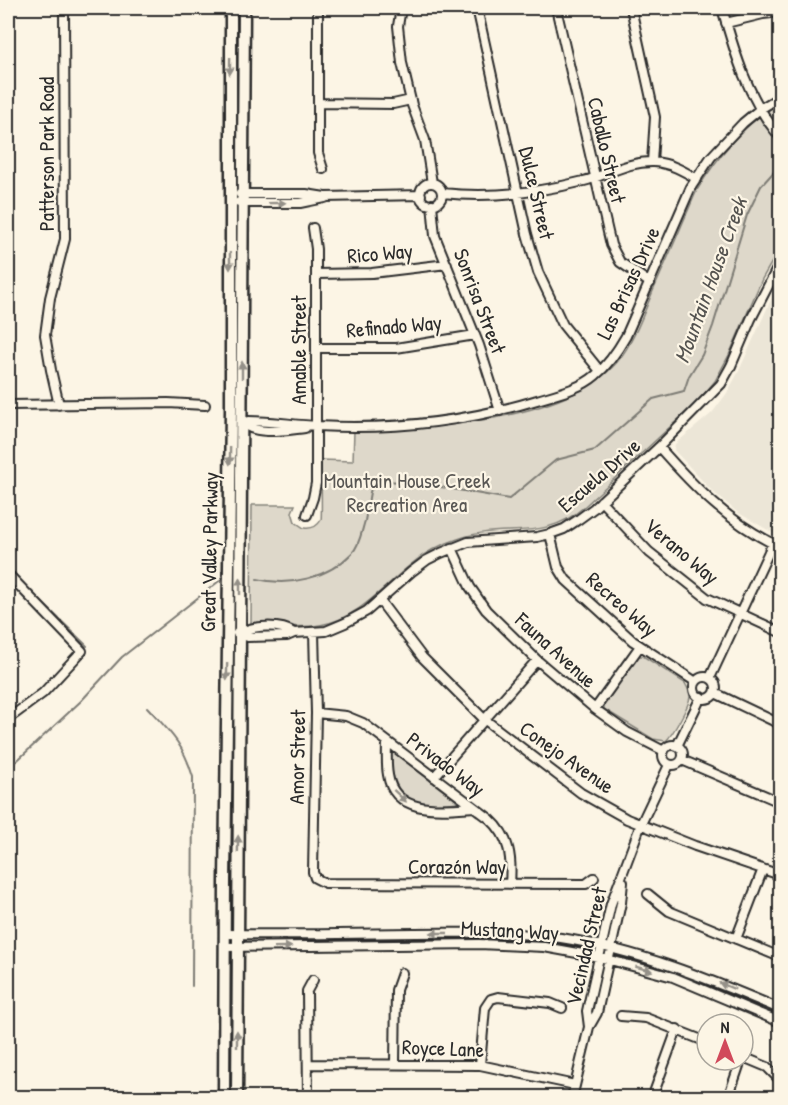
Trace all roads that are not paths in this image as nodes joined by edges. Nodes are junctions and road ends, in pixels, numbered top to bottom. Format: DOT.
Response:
graph roads {
  1 [pos="64,8"];
  2 [pos="231,8"];
  3 [pos="244,8"];
  4 [pos="318,8"];
  5 [pos="401,8"];
  6 [pos="477,8"];
  7 [pos="556,8"];
  8 [pos="631,8"];
  9 [pos="722,8"];
  10 [pos="780,12"];
  11 [pos="726,23"];
  12 [pos="780,97"];
  13 [pos="411,99"];
  14 [pos="318,103"];
  15 [pos="760,109"];
  16 [pos="780,137"];
  17 [pos="652,162"];
  18 [pos="323,169"];
  19 [pos="595,177"];
  20 [pos="697,179"];
  21 [pos="432,183"];
  22 [pos="442,193"];
  23 [pos="518,193"];
  24 [pos="421,195"];
  25 [pos="230,197"];
  26 [pos="242,198"];
  27 [pos="432,204"];
  28 [pos="314,228"];
  29 [pos="780,263"];
  30 [pos="447,264"];
  31 [pos="316,274"];
  32 [pos="650,283"];
  33 [pos="476,335"];
  34 [pos="316,348"];
  35 [pos="600,371"];
  36 [pos="8,405"];
  37 [pos="59,405"];
  38 [pos="205,405"];
  39 [pos="231,410"];
  40 [pos="500,411"];
  41 [pos="242,423"];
  42 [pos="316,426"];
  43 [pos="659,447"];
  44 [pos="601,501"];
  45 [pos="307,515"];
  46 [pos="550,534"];
  47 [pos="777,545"];
  48 [pos="452,548"];
  49 [pos="8,574"];
  50 [pos="380,601"];
  51 [pos="740,613"];
  52 [pos="314,632"];
  53 [pos="780,632"];
  54 [pos="227,633"];
  55 [pos="240,633"];
  56 [pos="640,646"];
  57 [pos="537,660"];
  58 [pos="710,678"];
  59 [pos="696,682"];
  60 [pos="715,693"];
  61 [pos="701,698"];
  62 [pos="595,709"];
  63 [pos="316,713"];
  64 [pos="8,719"];
  65 [pos="484,719"];
  66 [pos="780,724"];
  67 [pos="387,742"];
  68 [pos="677,746"];
  69 [pos="664,751"];
  70 [pos="682,760"];
  71 [pos="669,765"];
  72 [pos="434,777"];
  73 [pos="780,802"];
  74 [pos="474,807"];
  75 [pos="641,824"];
  76 [pos="763,869"];
  77 [pos="623,874"];
  78 [pos="780,875"];
  79 [pos="594,878"];
  80 [pos="319,881"];
  81 [pos="510,884"];
  82 [pos="648,894"];
  83 [pos="225,934"];
  84 [pos="238,935"];
  85 [pos="736,939"];
  86 [pos="601,946"];
  87 [pos="225,947"];
  88 [pos="238,947"];
  89 [pos="610,948"];
  90 [pos="598,957"];
  91 [pos="780,957"];
  92 [pos="608,959"];
  93 [pos="402,973"];
  94 [pos="314,980"];
  95 [pos="562,1008"];
  96 [pos="780,1009"];
  97 [pos="621,1016"];
  98 [pos="780,1022"];
  99 [pos="589,1027"];
  100 [pos="677,1029"];
  101 [pos="695,1037"];
  102 [pos="755,1063"];
  103 [pos="308,1064"];
  104 [pos="395,1064"];
  105 [pos="480,1065"];
  106 [pos="737,1072"];
  107 [pos="780,1080"];
  108 [pos="575,1085"];
  109 [pos="224,1098"];
  110 [pos="237,1098"];
  111 [pos="308,1098"];
  112 [pos="572,1098"];
  113 [pos="652,1098"];
  114 [pos="728,1098"];
  1 -- 37 [label="street, Patterson Park Road"];
  2 -- 25 [label="main road, Great Valley Parkway, one-way"];
  3 -- 26 [label="main road, Great Valley Parkway"];
  4 -- 14 [label="street"];
  5 -- 13 [label="street"];
  6 -- 23 [label="street, Dulce Street"];
  7 -- 19 [label="street, Caballo Street"];
  8 -- 17 [label="street"];
  9 -- 11 [label="street"];
  10 -- 11 [label="street"];
  11 -- 15 [label="street"];
  12 -- 15 [label="street, Las Brisas Drive"];
  13 -- 14 [label="street"];
  13 -- 21 [label="street"];
  14 -- 18 [label="street"];
  15 -- 16 [label="street"];
  15 -- 20 [label="street, Las Brisas Drive"];
  17 -- 19 [label="street"];
  17 -- 20 [label="street"];
  19 -- 23 [label="street"];
  19 -- 32 [label="street, Caballo Street"];
  20 -- 32 [label="street, Las Brisas Drive"];
  21 -- 22 [label="street"];
  21 -- 24 [label="street"];
  22 -- 23 [label="street"];
  22 -- 27 [label="street"];
  23 -- 35 [label="street, Dulce Street"];
  24 -- 26 [label="street"];
  24 -- 27 [label="street"];
  25 -- 26 [label="street"];
  25 -- 39 [label="main road, Great Valley Parkway, one-way"];
  41 -- 26 [label="main road, Great Valley Parkway, one-way"];
  27 -- 30 [label="street, Sonrisa Street"];
  28 -- 31 [label="street, Amable Street"];
  29 -- 43 [label="street, Escuela Drive"];
  30 -- 31 [label="street, Rico Way"];
  30 -- 33 [label="street, Sonrisa Street"];
  31 -- 34 [label="street, Amable Street"];
  32 -- 35 [label="street, Las Brisas Drive"];
  33 -- 34 [label="street, Refinado Way"];
  33 -- 40 [label="street, Sonrisa Street"];
  34 -- 42 [label="street, Amable Street"];
  35 -- 40 [label="street, Las Brisas Drive"];
  36 -- 37 [label="street"];
  37 -- 38 [label="street"];
  39 -- 41 [label="main road"];
  39 -- 54 [label="main road, Great Valley Parkway, one-way"];
  40 -- 42 [label="street, Las Brisas Drive"];
  41 -- 42 [label="street, Las Brisas Drive"];
  55 -- 41 [label="main road, Great Valley Parkway, one-way"];
  42 -- 45 [label="street, Amable Street"];
  43 -- 44 [label="street, Escuela Drive"];
  43 -- 47 [label="street"];
  44 -- 46 [label="street, Escuela Drive"];
  44 -- 51 [label="street, Verano Way"];
  46 -- 48 [label="street, Escuela Drive"];
  46 -- 56 [label="street, Recreo Way"];
  47 -- 51 [label="street"];
  48 -- 50 [label="street, Escuela Drive"];
  48 -- 57 [label="street, Fauna Avenue"];
  49 -- 64 [label="street"];
  50 -- 52 [label="street, Escuela Drive"];
  50 -- 65 [label="street, Conejo Avenue"];
  51 -- 53 [label="street, Verano Way"];
  51 -- 58 [label="street"];
  52 -- 55 [label="street, Escuela Drive"];
  52 -- 63 [label="street, Amor Street"];
  54 -- 55 [label="street, Escuela Drive"];
  54 -- 83 [label="main road, Great Valley Parkway, one-way"];
  84 -- 55 [label="main road, Great Valley Parkway, one-way"];
  56 -- 59 [label="street, Recreo Way"];
  56 -- 62 [label="street"];
  57 -- 62 [label="street, Fauna Avenue"];
  57 -- 65 [label="street"];
  58 -- 59 [label="street"];
  58 -- 60 [label="street"];
  59 -- 61 [label="street"];
  60 -- 61 [label="street"];
  60 -- 66 [label="street"];
  61 -- 68 [label="street"];
  62 -- 69 [label="street, Fauna Avenue"];
  63 -- 67 [label="street, Privado Way"];
  63 -- 80 [label="street, Amor Street"];
  65 -- 72 [label="street"];
  65 -- 75 [label="street, Conejo Avenue"];
  67 -- 72 [label="street, Privado Way"];
  67 -- 74 [label="street, one-way"];
  68 -- 69 [label="street"];
  68 -- 70 [label="street"];
  69 -- 71 [label="street"];
  70 -- 71 [label="street"];
  70 -- 73 [label="street"];
  71 -- 75 [label="street, Vecindad Street"];
  72 -- 74 [label="street, Privado Way"];
  74 -- 81 [label="street, Privado Way"];
  75 -- 76 [label="street, Conejo Avenue"];
  75 -- 77 [label="street, Vecindad Street"];
  76 -- 78 [label="street, Conejo Avenue"];
  76 -- 85 [label="street"];
  77 -- 86 [label="street, Vecindad Street"];
  77 -- 89 [label="street, Vecindad Street"];
  79 -- 81 [label="street, Corazón Way"];
  80 -- 81 [label="street, Corazón Way"];
  82 -- 85 [label="street"];
  83 -- 84 [label="street, Mustang Way"];
  83 -- 87 [label="main road, Great Valley Parkway"];
  86 -- 84 [label="street, Mustang Way, one-way"];
  84 -- 88 [label="main road, Great Valley Parkway"];
  85 -- 91 [label="street"];
  86 -- 89 [label="street, Mustang Way"];
  86 -- 90 [label="street, Vecindad Street"];
  87 -- 88 [label="street, Mustang Way"];
  87 -- 109 [label="main road, Great Valley Parkway"];
  88 -- 90 [label="street, Mustang Way, one-way"];
  110 -- 88 [label="main road, Great Valley Parkway, one-way"];
  89 -- 92 [label="street, Vecindad Street"];
  96 -- 89 [label="street, Mustang Way, one-way"];
  90 -- 92 [label="street, Mustang Way"];
  90 -- 99 [label="street, Vecindad Street"];
  92 -- 98 [label="street, Mustang Way, one-way"];
  92 -- 99 [label="street, Vecindad Street"];
  93 -- 104 [label="street"];
  94 -- 103 [label="street"];
  95 -- 105 [label="street"];
  97 -- 100 [label="street"];
  99 -- 108 [label="street, Vecindad Street"];
  100 -- 101 [label="street"];
  100 -- 113 [label="street"];
  102 -- 107 [label="street"];
  103 -- 104 [label="street, Royce Lane"];
  103 -- 111 [label="street"];
  104 -- 105 [label="street, Royce Lane"];
  105 -- 108 [label="street, Royce Lane"];
  106 -- 114 [label="street"];
  108 -- 112 [label="street, Vecindad Street"];
}
